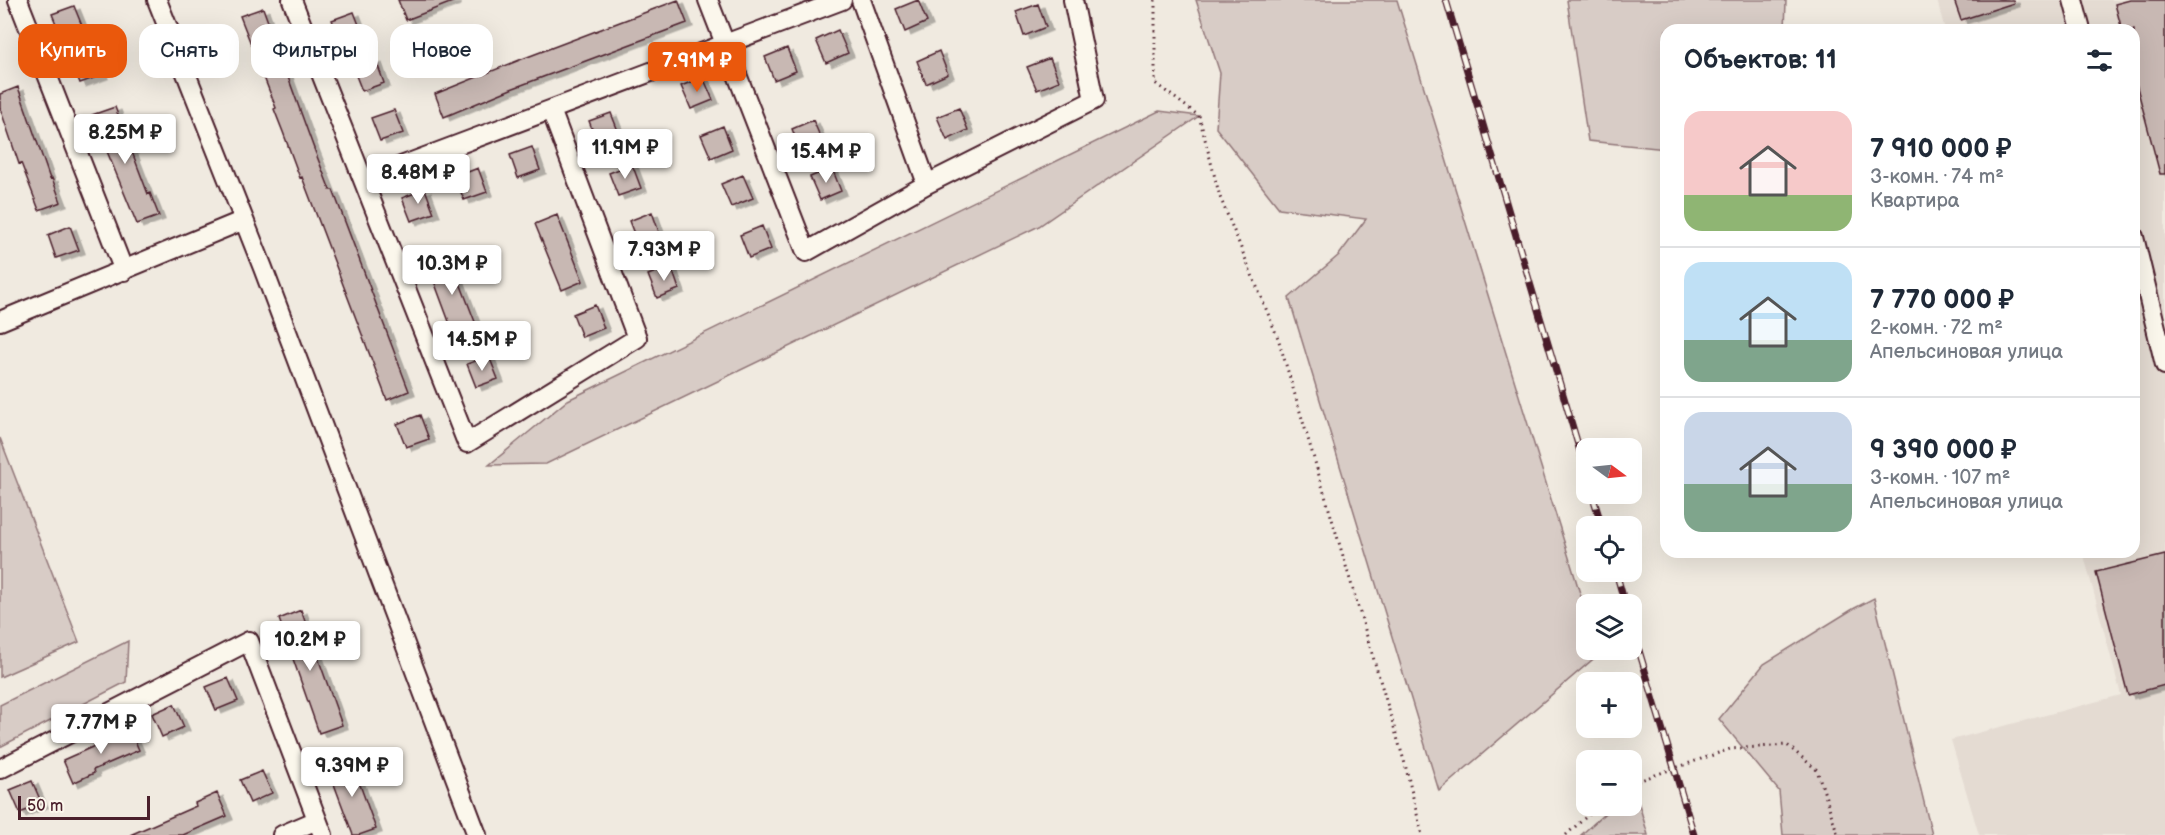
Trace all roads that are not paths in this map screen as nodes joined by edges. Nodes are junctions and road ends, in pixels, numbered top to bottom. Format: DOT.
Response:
graph roads {
  1 [pos="18,0"];
  2 [pos="157,0"];
  3 [pos="708,0"];
  4 [pos="842,0"];
  5 [pos="861,0"];
  6 [pos="1073,0"];
  7 [pos="2073,0"];
  8 [pos="297,1"];
  9 [pos="2079,24"];
  10 [pos="725,43"];
  11 [pos="551,110"];
  12 [pos="364,180"];
  13 [pos="927,184"];
  14 [pos="244,220"];
  15 [pos="2140,262"];
  16 [pos="124,271"];
  17 [pos="0,321"];
  18 [pos="2165,365"];
  19 [pos="0,769"];
  20 [pos="320,828"];
  21 [pos="282,835"];
  22 [pos="477,835"];
  1 -- 16 [label="street"];
  2 -- 14 [label="street"];
  3 -- 10 [label="street"];
  4 -- 10 [label="street"];
  5 -- 13 [label="street"];
  6 -- 13 [label="street"];
  7 -- 9 [label="street"];
  8 -- 12 [label="street"];
  10 -- 11 [label="street"];
  10 -- 13 [label="street"];
  11 -- 12 [label="street"];
  11 -- 12 [label="street"];
  14 -- 16 [label="street"];
  14 -- 22 [label="street"];
  15 -- 18 [label="street"];
  16 -- 17 [label="street"];
  19 -- 20 [label="street"];
  20 -- 21 [label="street"];
}
